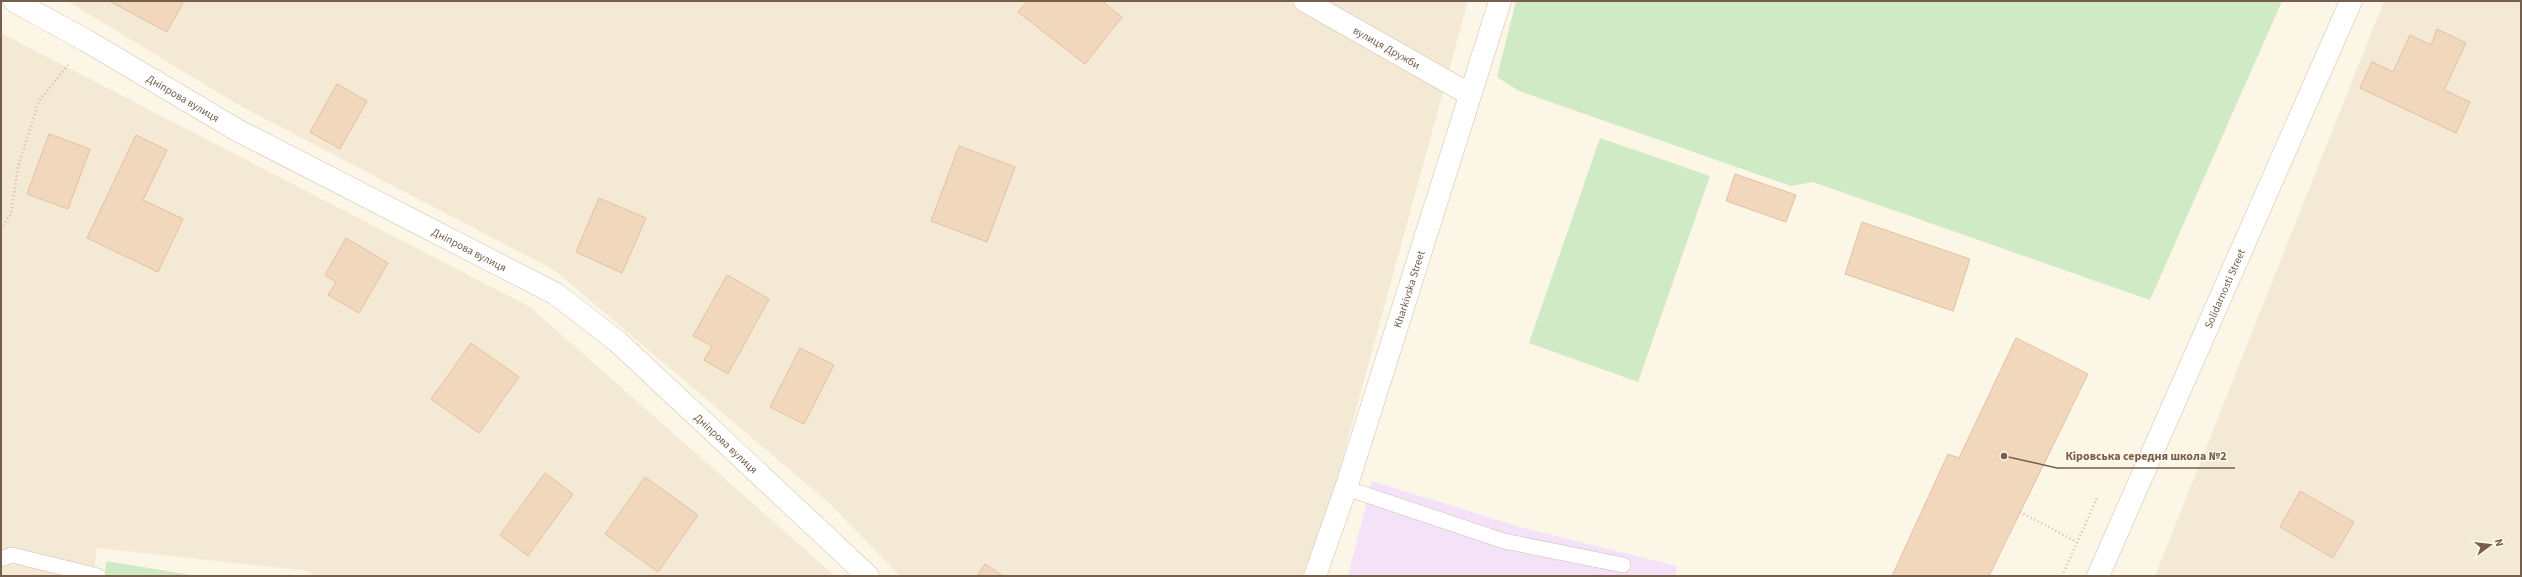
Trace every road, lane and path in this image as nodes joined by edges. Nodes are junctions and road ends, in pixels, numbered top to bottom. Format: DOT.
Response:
graph roads {
  1 [pos="14,1"];
  2 [pos="1305,1"];
  3 [pos="1500,1"];
  4 [pos="2351,1"];
  5 [pos="88,41"];
  6 [pos="1469,94"];
  7 [pos="1,229"];
  8 [pos="1346,488"];
  9 [pos="2020,512"];
  10 [pos="1,558"];
  11 [pos="1623,565"];
  12 [pos="98,576"];
  13 [pos="868,576"];
  14 [pos="1315,576"];
  15 [pos="2062,576"];
  16 [pos="2098,576"];
  1 -- 5 [label="street, Дніпрова вулиця"];
  2 -- 6 [label="street, вулиця Дружби"];
  3 -- 6 [label="street, Kharkivska Street"];
  4 -- 16 [label="street, Solidarnosti Street"];
  5 -- 7 [label="path"];
  5 -- 13 [label="street, Дніпрова вулиця"];
  6 -- 8 [label="street, Kharkivska Street"];
  8 -- 11 [label="lane"];
  8 -- 14 [label="street, Kharkivska Street"];
  9 -- 15 [label="path"];
  10 -- 12 [label="lane"];
}
